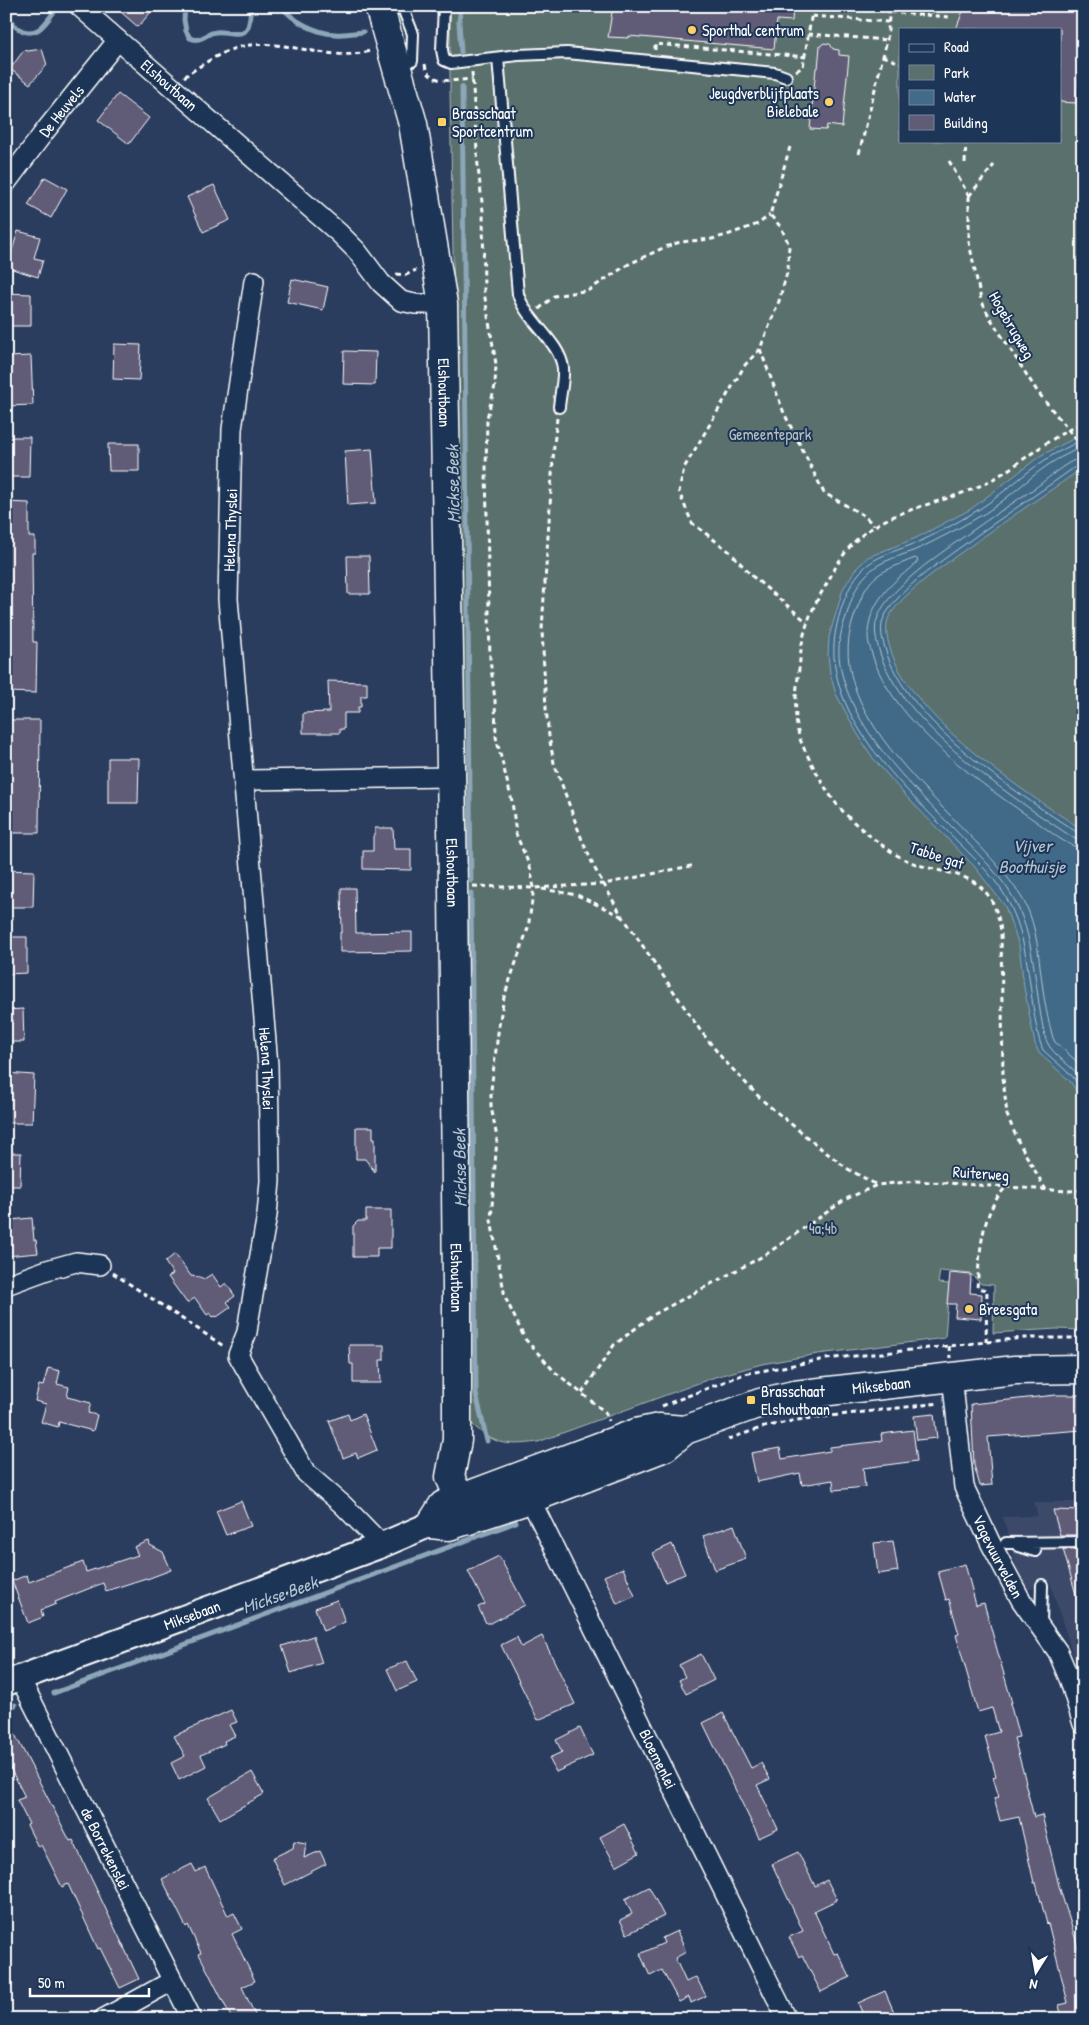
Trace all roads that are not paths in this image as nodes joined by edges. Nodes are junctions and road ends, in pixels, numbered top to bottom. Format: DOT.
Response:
graph roads {
  1 [pos="79,6"];
  2 [pos="379,6"];
  3 [pos="394,6"];
  4 [pos="402,6"];
  5 [pos="444,6"];
  6 [pos="118,40"];
  7 [pos="498,58"];
  8 [pos="419,64"];
  9 [pos="786,77"];
  10 [pos="6,183"];
  11 [pos="254,281"];
  12 [pos="443,304"];
  13 [pos="559,407"];
  14 [pos="451,777"];
  15 [pos="244,780"];
  16 [pos="100,1265"];
  17 [pos="6,1285"];
  18 [pos="1083,1369"];
  19 [pos="954,1389"];
  20 [pos="666,1428"];
  21 [pos="542,1468"];
  22 [pos="530,1500"];
  23 [pos="473,1506"];
  24 [pos="431,1524"];
  25 [pos="988,1538"];
  26 [pos="1083,1542"];
  27 [pos="1006,1543"];
  28 [pos="382,1545"];
  29 [pos="1035,1551"];
  30 [pos="1042,1586"];
  31 [pos="1041,1628"];
  32 [pos="13,1680"];
  33 [pos="1083,1724"];
  34 [pos="172,1981"];
  35 [pos="103,2019"];
  36 [pos="192,2019"];
  37 [pos="787,2019"];
  1 -- 6 [label="street, Elshoutbaan"];
  2 -- 12 [label="main road, Elshoutbaan"];
  3 -- 8 [label="main road, Elshoutbaan"];
  4 -- 8 [label="lane"];
  5 -- 7 [label="lane"];
  6 -- 10 [label="street, De Heuvels"];
  6 -- 12 [label="street, Elshoutbaan"];
  7 -- 9 [label="lane"];
  7 -- 13 [label="lane"];
  8 -- 12 [label="main road, Elshoutbaan"];
  11 -- 15 [label="street, Helena Thyslei"];
  12 -- 14 [label="main road, Elshoutbaan"];
  14 -- 15 [label="street"];
  14 -- 23 [label="main road, Elshoutbaan"];
  15 -- 28 [label="street, Helena Thyslei"];
  16 -- 17 [label="street"];
  18 -- 19 [label="main road, Miksebaan"];
  19 -- 20 [label="main road, Miksebaan"];
  19 -- 25 [label="street, Vagevuurvelden"];
  20 -- 21 [label="main road, Miksebaan"];
  20 -- 22 [label="main road, Miksebaan"];
  21 -- 22 [label="street"];
  21 -- 23 [label="main road, Miksebaan"];
  22 -- 23 [label="main road, Miksebaan"];
  22 -- 37 [label="street, Bloemenlei"];
  23 -- 24 [label="main road, Miksebaan"];
  24 -- 28 [label="street, Miksebaan"];
  25 -- 27 [label="lane"];
  25 -- 31 [label="street, Vagevuurvelden"];
  26 -- 27 [label="lane"];
  27 -- 29 [label="lane"];
  28 -- 32 [label="street, Miksebaan"];
  30 -- 31 [label="lane"];
  31 -- 33 [label="street, Vagevuurvelden"];
  32 -- 34 [label="street, de Borrekenslei"];
  34 -- 35 [label="street"];
  34 -- 36 [label="street, de Borrekenslei"];
}
